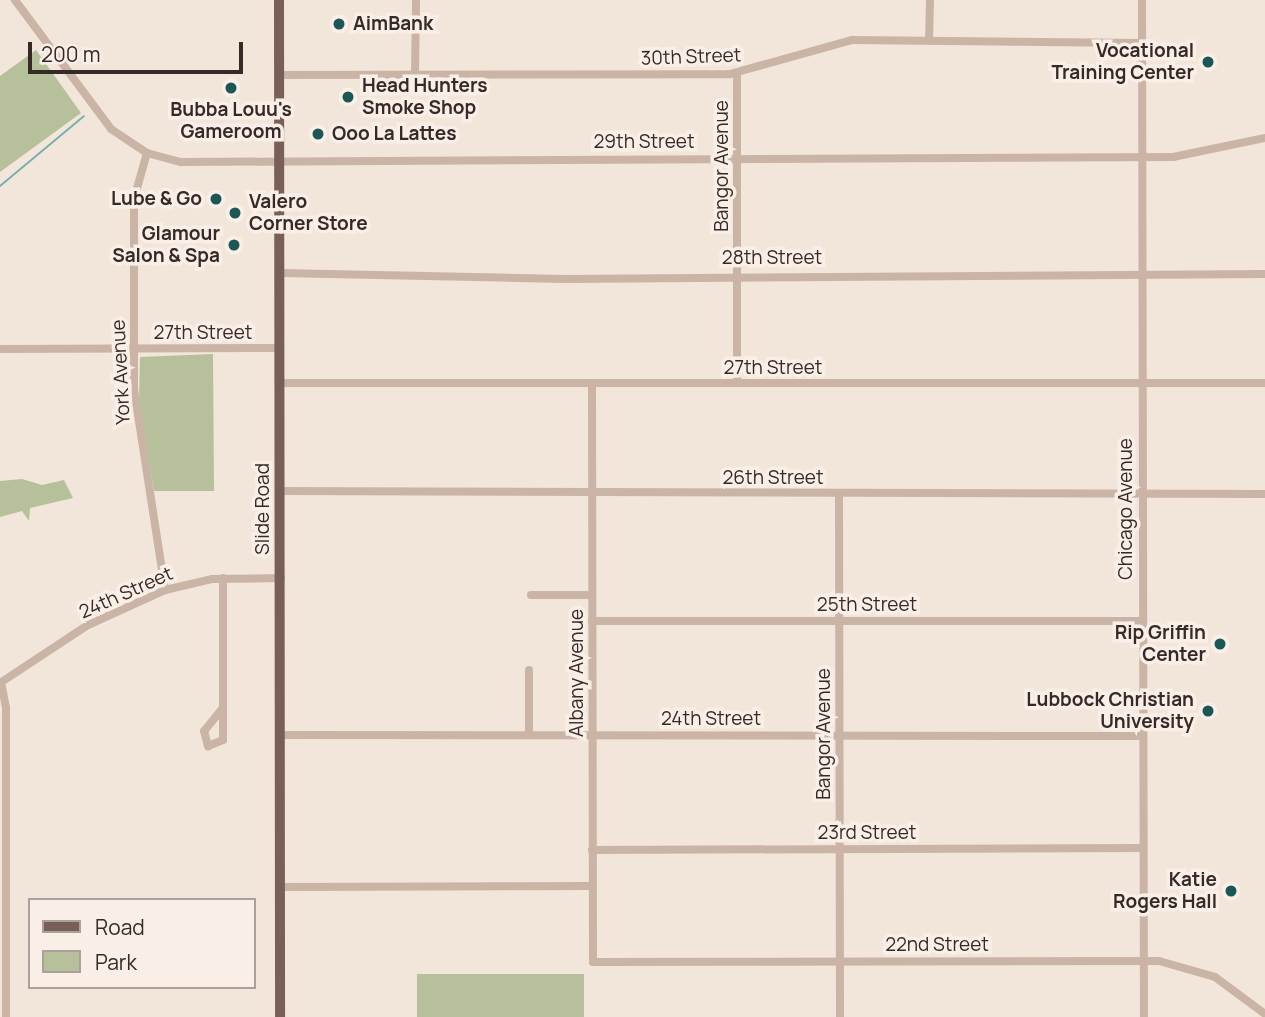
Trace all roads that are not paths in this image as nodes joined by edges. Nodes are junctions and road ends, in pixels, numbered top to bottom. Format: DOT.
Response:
graph roads {
  1 [pos="15,0"];
  2 [pos="279,0"];
  3 [pos="416,0"];
  4 [pos="930,0"];
  5 [pos="1142,0"];
  6 [pos="929,41"];
  7 [pos="1142,43"];
  8 [pos="737,74"];
  9 [pos="279,75"];
  10 [pos="415,75"];
  11 [pos="1265,138"];
  12 [pos="147,153"];
  13 [pos="738,157"];
  14 [pos="1142,158"];
  15 [pos="280,163"];
  16 [pos="280,273"];
  17 [pos="1142,273"];
  18 [pos="738,274"];
  19 [pos="1265,274"];
  20 [pos="280,348"];
  21 [pos="0,349"];
  22 [pos="134,349"];
  23 [pos="280,383"];
  24 [pos="737,383"];
  25 [pos="1265,383"];
  26 [pos="592,384"];
  27 [pos="1142,384"];
  28 [pos="280,491"];
  29 [pos="593,491"];
  30 [pos="839,494"];
  31 [pos="1142,494"];
  32 [pos="1265,494"];
  33 [pos="223,578"];
  34 [pos="281,578"];
  35 [pos="165,590"];
  36 [pos="531,595"];
  37 [pos="592,595"];
  38 [pos="592,621"];
  39 [pos="840,621"];
  40 [pos="1142,621"];
  41 [pos="529,670"];
  42 [pos="0,682"];
  43 [pos="222,709"];
  44 [pos="281,735"];
  45 [pos="529,735"];
  46 [pos="592,735"];
  47 [pos="840,736"];
  48 [pos="1142,736"];
  49 [pos="1143,848"];
  50 [pos="840,849"];
  51 [pos="592,850"];
  52 [pos="592,886"];
  53 [pos="281,887"];
  54 [pos="840,961"];
  55 [pos="1143,961"];
  56 [pos="593,962"];
  57 [pos="1265,1014"];
  58 [pos="6,1017"];
  59 [pos="280,1017"];
  60 [pos="841,1017"];
  61 [pos="1144,1017"];
  1 -- 12 [label="street"];
  2 -- 9 [label="main road, Slide Road"];
  3 -- 10 [label="street"];
  4 -- 6 [label="street"];
  5 -- 7 [label="street, Chicago Avenue"];
  6 -- 7 [label="street, 30th Street"];
  6 -- 8 [label="street, 30th Street"];
  7 -- 14 [label="street, Chicago Avenue"];
  8 -- 10 [label="street, 30th Street"];
  8 -- 13 [label="street, Bangor Avenue"];
  9 -- 10 [label="street, 30th Street"];
  9 -- 15 [label="main road, Slide Road"];
  11 -- 14 [label="street, 29th Street"];
  12 -- 15 [label="street, 29th Street"];
  12 -- 22 [label="street, York Avenue"];
  13 -- 14 [label="street, 29th Street"];
  13 -- 15 [label="street, 29th Street"];
  13 -- 18 [label="street, Bangor Avenue"];
  14 -- 17 [label="street, Chicago Avenue"];
  15 -- 16 [label="main road, Slide Road"];
  16 -- 18 [label="street, 28th Street"];
  16 -- 20 [label="main road, Slide Road"];
  17 -- 18 [label="street, 28th Street"];
  17 -- 19 [label="street, 28th Street"];
  17 -- 27 [label="street, Chicago Avenue"];
  18 -- 24 [label="street, Bangor Avenue"];
  20 -- 22 [label="street, 27th Street"];
  20 -- 23 [label="main road, Slide Road"];
  21 -- 22 [label="street, 27th Street"];
  22 -- 35 [label="street, York Avenue"];
  23 -- 26 [label="street, 27th Street"];
  23 -- 28 [label="main road, Slide Road"];
  24 -- 26 [label="street, 27th Street"];
  24 -- 27 [label="street, 27th Street"];
  25 -- 27 [label="street, 27th Street"];
  26 -- 29 [label="street, Albany Avenue"];
  27 -- 31 [label="street, Chicago Avenue"];
  28 -- 29 [label="street, 26th Street"];
  28 -- 34 [label="main road, Slide Road"];
  29 -- 30 [label="street, 26th Street"];
  29 -- 37 [label="street, Albany Avenue"];
  30 -- 31 [label="street, 26th Street"];
  30 -- 39 [label="street, Bangor Avenue"];
  31 -- 32 [label="street, 26th Street"];
  31 -- 40 [label="street, Chicago Avenue"];
  33 -- 34 [label="street, 24th Street"];
  33 -- 35 [label="street, 24th Street"];
  33 -- 43 [label="street"];
  34 -- 44 [label="main road, Slide Road"];
  35 -- 42 [label="street, 24th Street"];
  36 -- 37 [label="street"];
  37 -- 38 [label="street, Albany Avenue"];
  38 -- 39 [label="street, 25th Street"];
  38 -- 46 [label="street, Albany Avenue"];
  39 -- 40 [label="street, 25th Street"];
  39 -- 47 [label="street, Bangor Avenue"];
  40 -- 48 [label="street, Chicago Avenue"];
  41 -- 45 [label="street"];
  42 -- 58 [label="street"];
  44 -- 45 [label="street, 24th Street"];
  44 -- 53 [label="main road, Slide Road"];
  45 -- 46 [label="street, 24th Street"];
  46 -- 47 [label="street, 24th Street"];
  46 -- 51 [label="street, Albany Avenue"];
  47 -- 48 [label="street, 24th Street"];
  47 -- 50 [label="street, Bangor Avenue"];
  48 -- 49 [label="street, Chicago Avenue"];
  49 -- 50 [label="street, 23rd Street"];
  49 -- 55 [label="street, Chicago Avenue"];
  50 -- 51 [label="street, 23rd Street"];
  50 -- 54 [label="street, Bangor Avenue"];
  51 -- 52 [label="street, Albany Avenue"];
  52 -- 53 [label="street"];
  52 -- 56 [label="street, Albany Avenue"];
  53 -- 59 [label="main road, Slide Road"];
  54 -- 55 [label="street, 22nd Street"];
  54 -- 56 [label="street, 22nd Street"];
  54 -- 60 [label="street, Bangor Avenue"];
  55 -- 57 [label="street, 22nd Street"];
  55 -- 61 [label="street, Chicago Avenue"];
}
